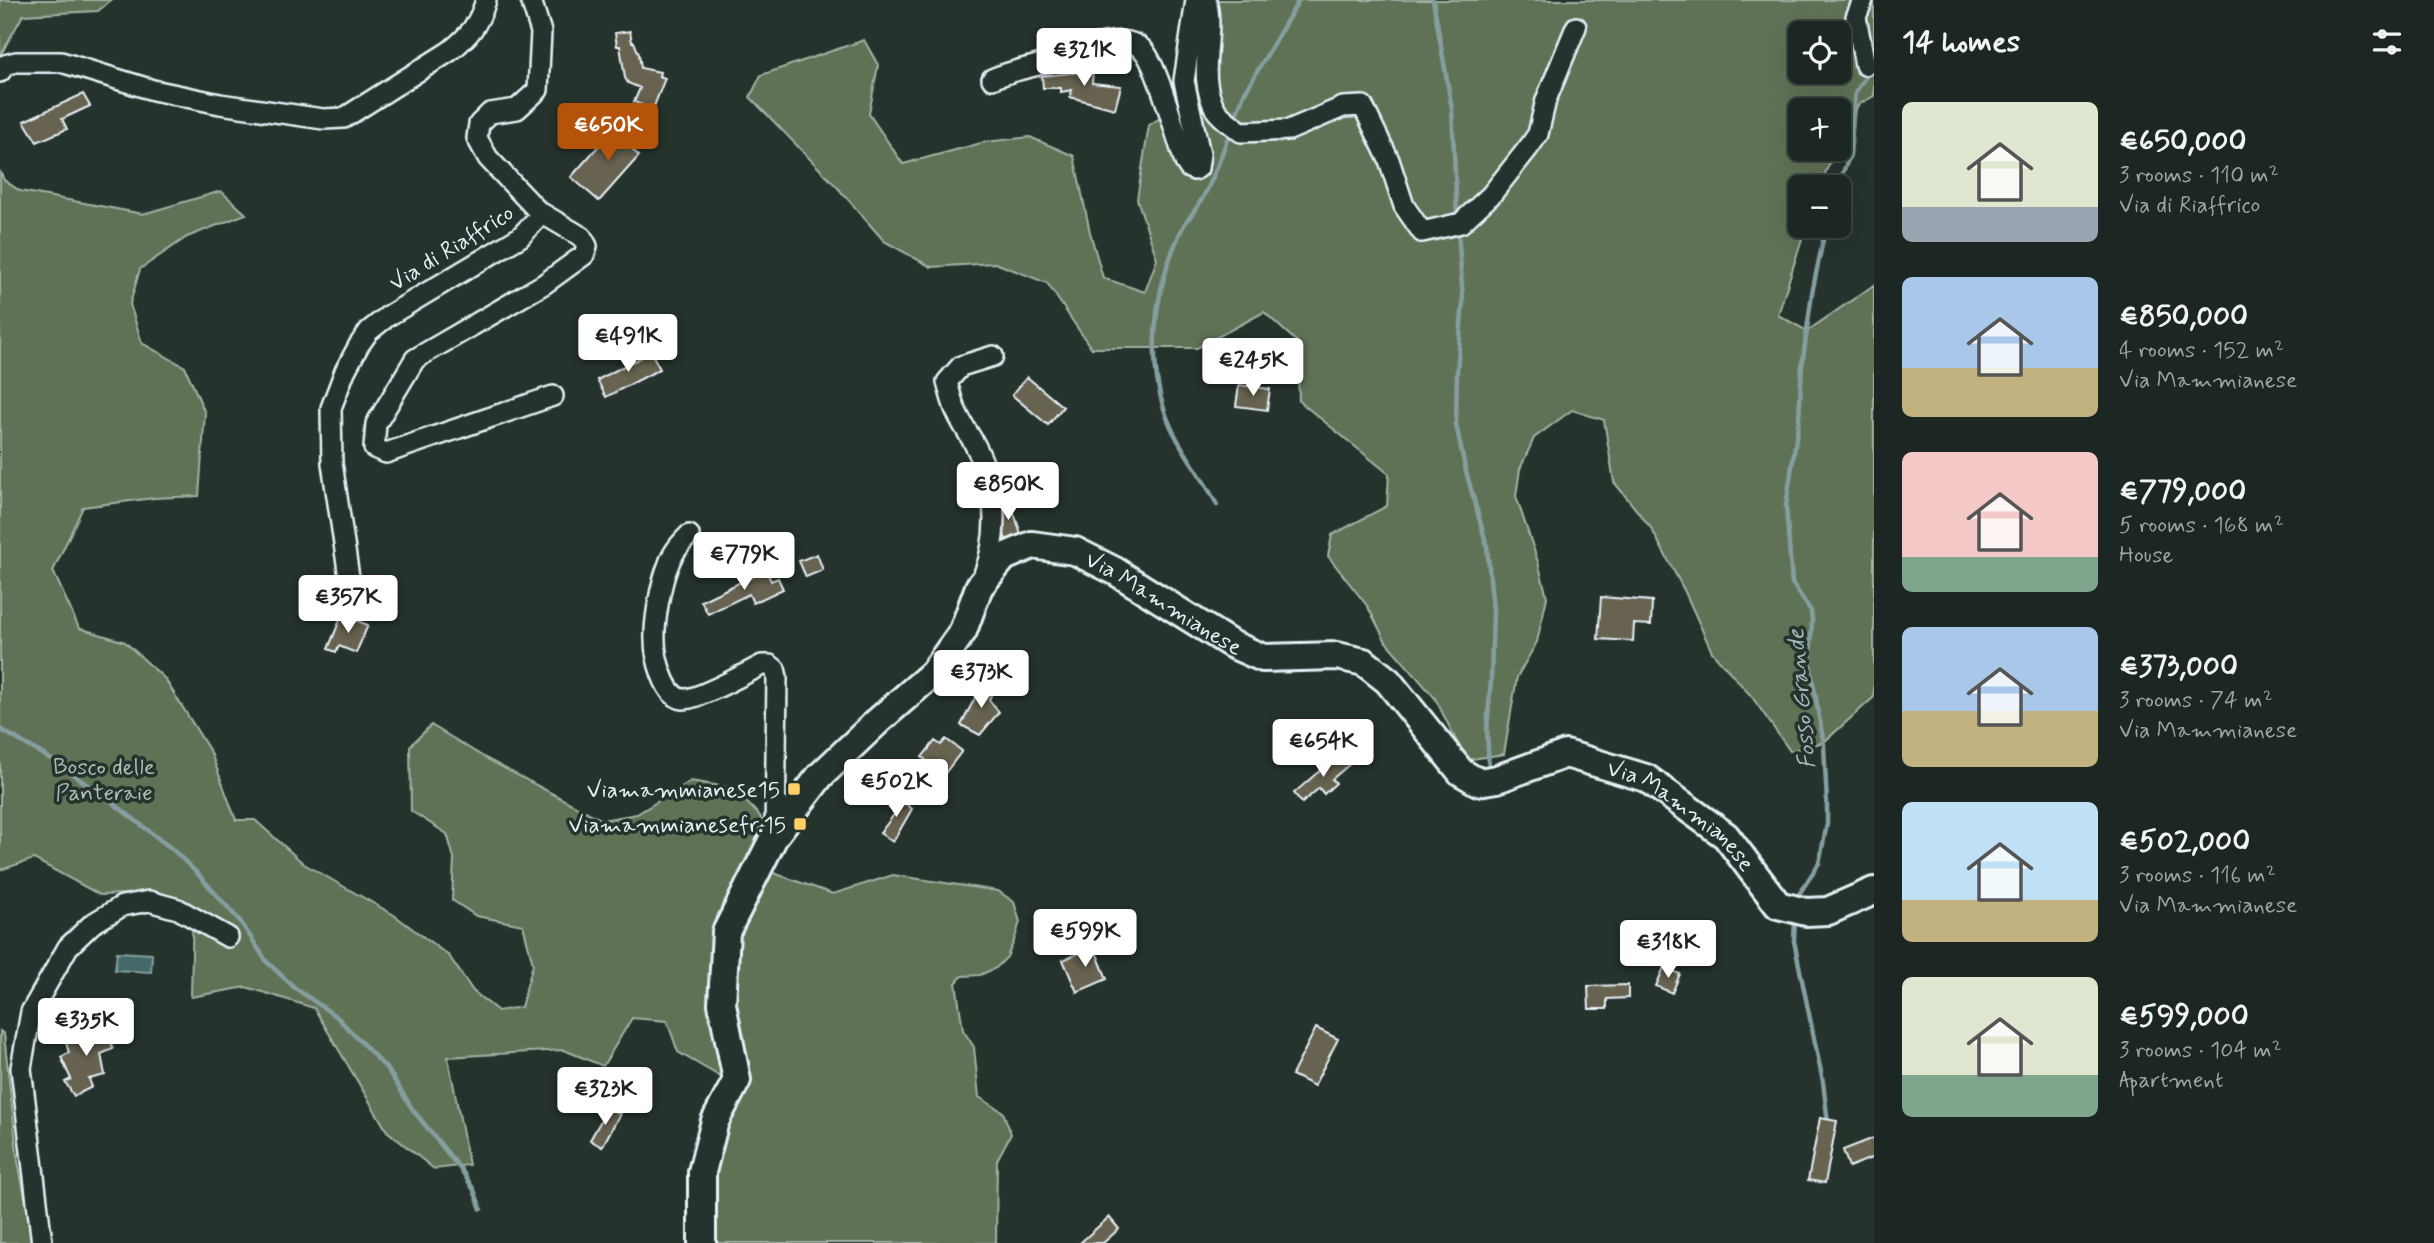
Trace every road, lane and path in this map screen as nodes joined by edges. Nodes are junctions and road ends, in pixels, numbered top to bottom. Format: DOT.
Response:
graph roads {
  1 [pos="486,0"];
  2 [pos="531,0"];
  3 [pos="1196,0"];
  4 [pos="1206,0"];
  5 [pos="1863,0"];
  6 [pos="1576,27"];
  7 [pos="1865,65"];
  8 [pos="0,72"];
  9 [pos="992,79"];
  10 [pos="538,211"];
  11 [pos="993,356"];
  12 [pos="553,396"];
  13 [pos="689,535"];
  14 [pos="349,577"];
  15 [pos="979,587"];
  16 [pos="775,835"];
  17 [pos="1874,891"];
  18 [pos="228,937"];
  19 [pos="42,1243"];
  20 [pos="702,1243"];
  1 -- 8 [label="street"];
  2 -- 10 [label="street, Via di Riaffrico"];
  3 -- 9 [label="street"];
  4 -- 6 [label="street"];
  5 -- 7 [label="street"];
  10 -- 12 [label="street"];
  10 -- 14 [label="street, Via di Riaffrico"];
  11 -- 15 [label="street"];
  13 -- 16 [label="street"];
  15 -- 16 [label="main road, Via Mammianese"];
  15 -- 17 [label="main road, Via Mammianese"];
  16 -- 20 [label="main road, Via Mammianese"];
  18 -- 19 [label="street"];
}
